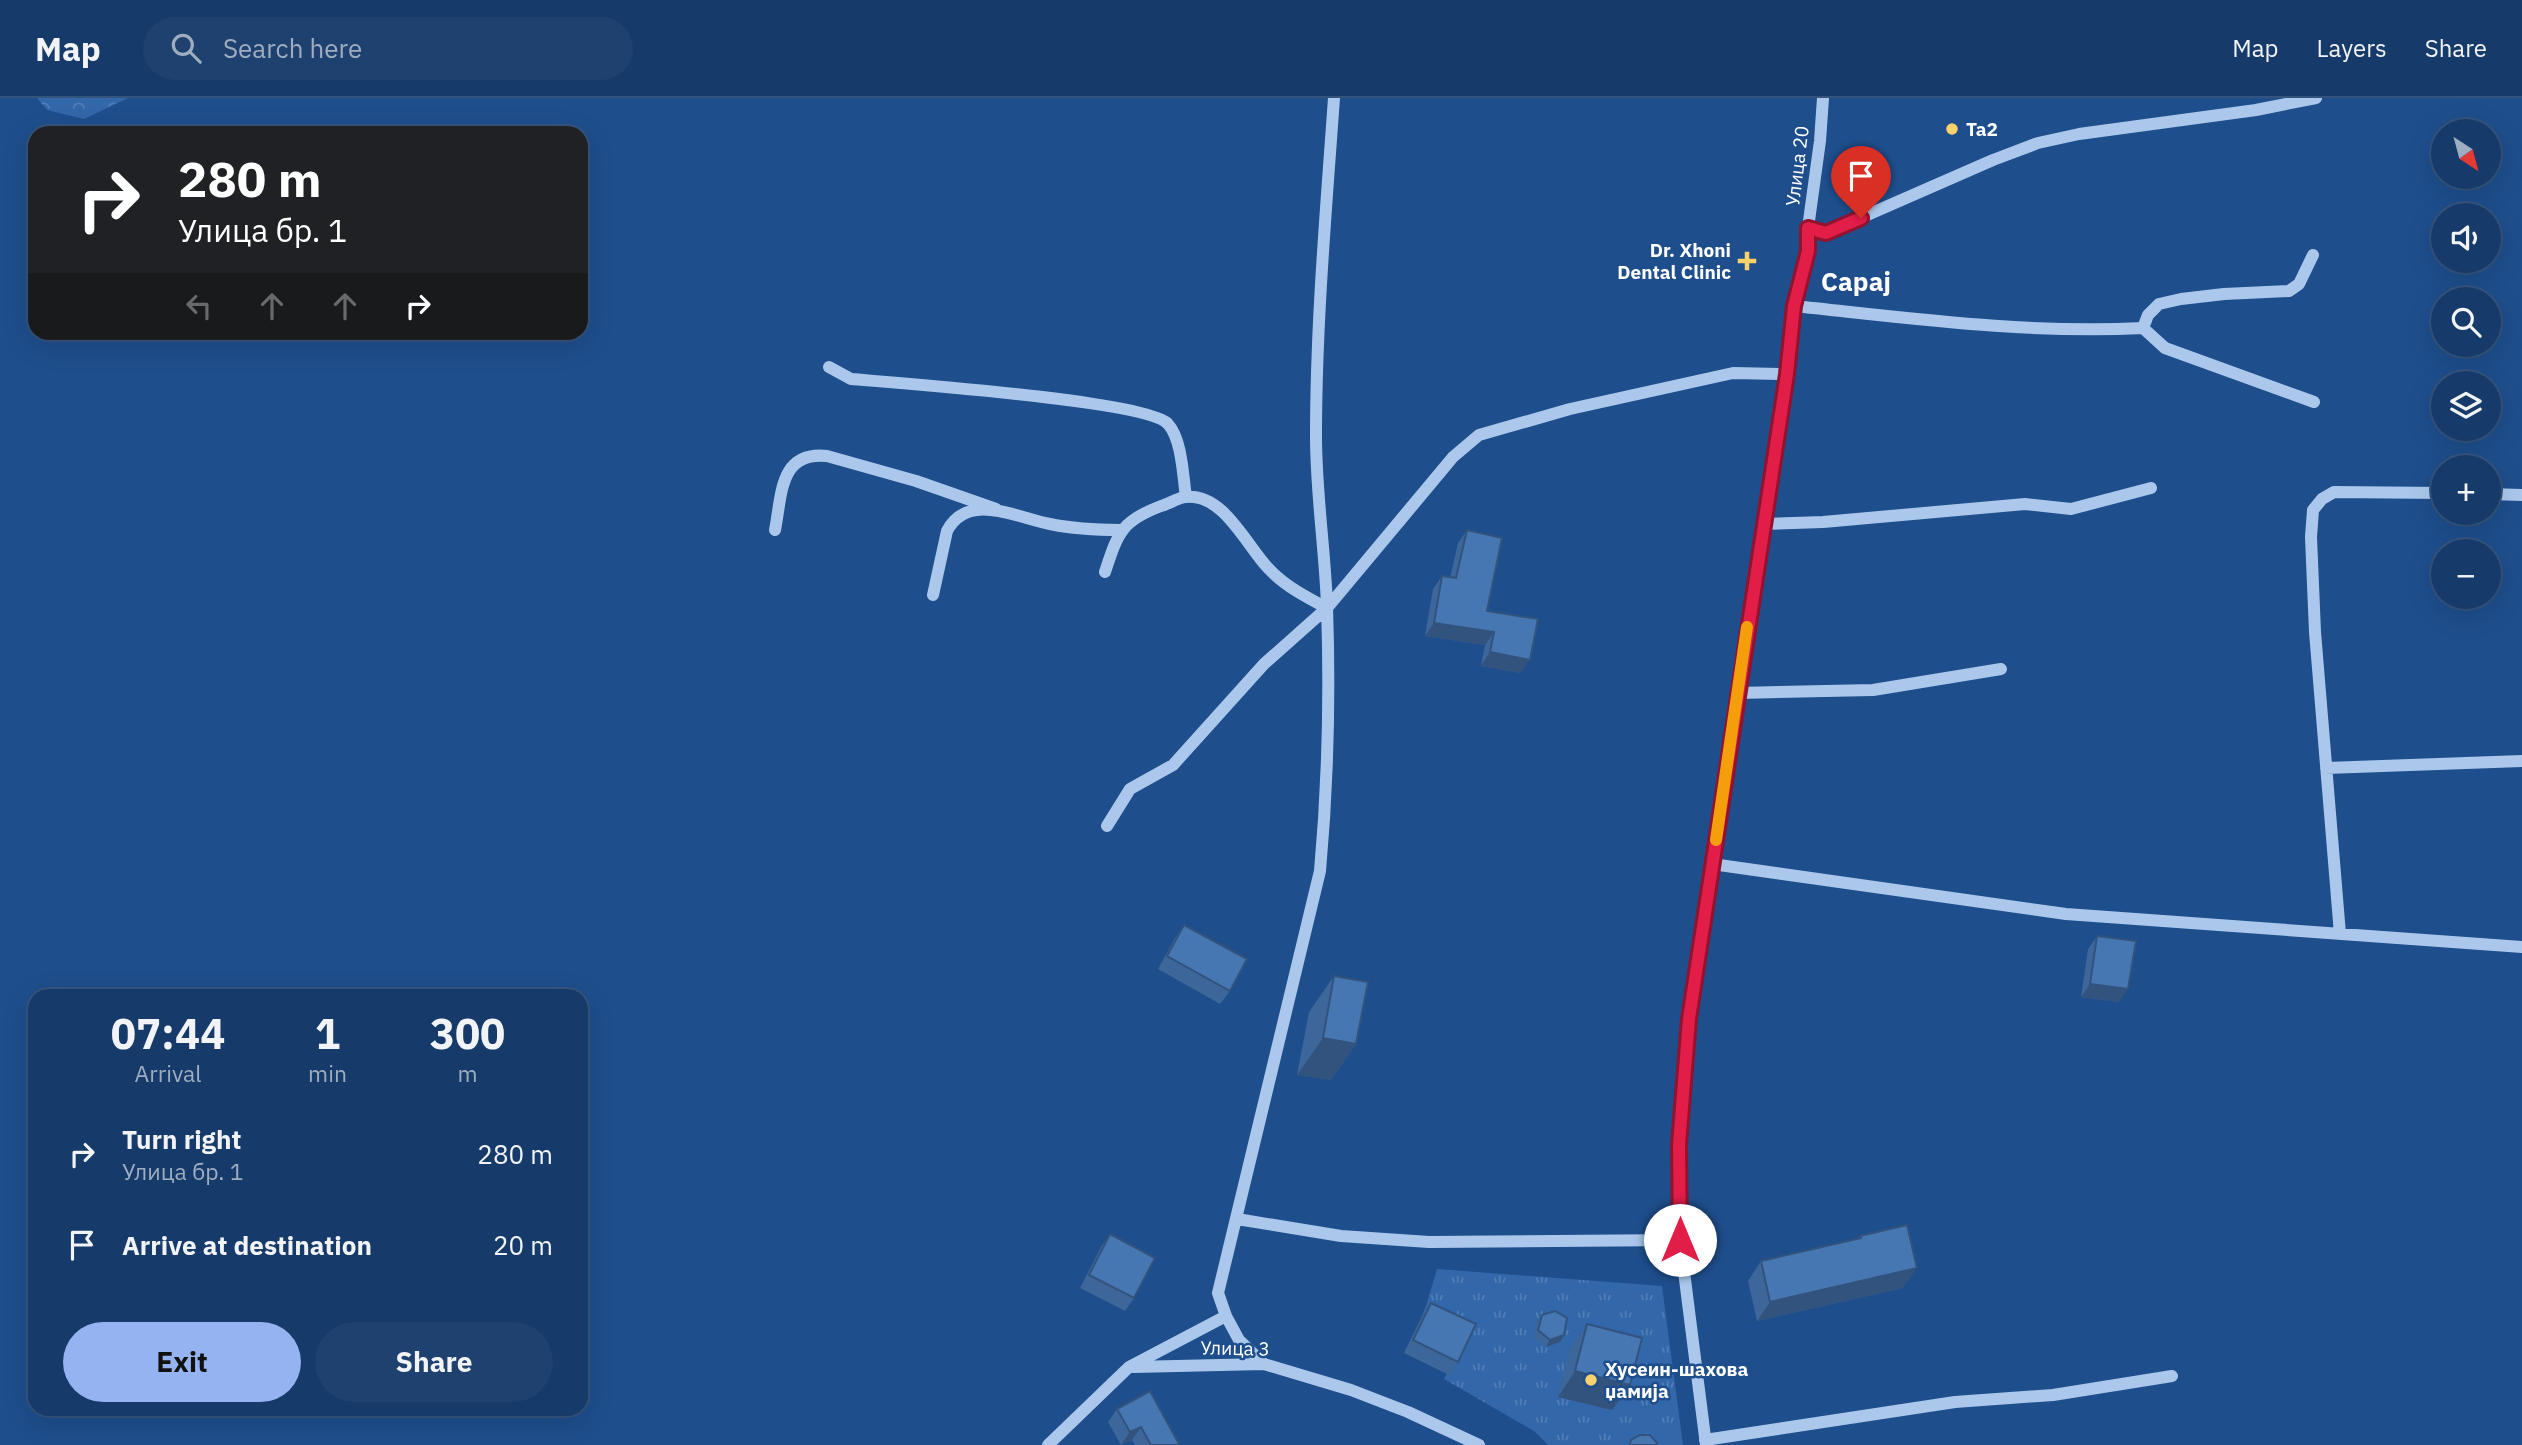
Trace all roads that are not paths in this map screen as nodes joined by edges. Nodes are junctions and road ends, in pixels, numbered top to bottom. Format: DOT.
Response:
graph roads {
  1 [pos="1334,98"];
  2 [pos="1823,98"];
  3 [pos="2316,98"];
  4 [pos="1808,228"];
  5 [pos="2313,255"];
  6 [pos="1794,306"];
  7 [pos="2143,328"];
  8 [pos="829,367"];
  9 [pos="1787,374"];
  10 [pos="2314,402"];
  11 [pos="2151,488"];
  12 [pos="2431,493"];
  13 [pos="2501,494"];
  14 [pos="2522,495"];
  15 [pos="1186,496"];
  16 [pos="996,509"];
  17 [pos="1763,524"];
  18 [pos="775,530"];
  19 [pos="1121,530"];
  20 [pos="1105,572"];
  21 [pos="933,595"];
  22 [pos="1327,608"];
  23 [pos="2001,669"];
  24 [pos="1737,693"];
  25 [pos="2522,761"];
  26 [pos="2326,768"];
  27 [pos="1107,826"];
  28 [pos="1713,864"];
  29 [pos="2340,934"];
  30 [pos="2522,947"];
  31 [pos="1237,1219"];
  32 [pos="1680,1240"];
  33 [pos="1226,1316"];
  34 [pos="1264,1364"];
  35 [pos="1129,1367"];
  36 [pos="2172,1376"];
  37 [pos="1705,1443"];
  38 [pos="1048,1445"];
  39 [pos="1479,1445"];
  1 -- 22 [label="street"];
  2 -- 4 [label="street, Улица 20"];
  3 -- 4 [label="street"];
  4 -- 6 [label="street, Улица 20"];
  5 -- 7 [label="street"];
  6 -- 7 [label="street"];
  6 -- 9 [label="street, Улица 20"];
  7 -- 10 [label="street"];
  8 -- 15 [label="street"];
  9 -- 17 [label="street, Улица 20"];
  9 -- 22 [label="street"];
  11 -- 17 [label="street"];
  12 -- 26 [label="street"];
  13 -- 14 [label="street"];
  15 -- 19 [label="street"];
  15 -- 22 [label="street"];
  16 -- 18 [label="street"];
  16 -- 19 [label="street"];
  16 -- 21 [label="street"];
  17 -- 24 [label="street, Улица 20"];
  19 -- 20 [label="street"];
  22 -- 27 [label="street"];
  22 -- 31 [label="street"];
  23 -- 24 [label="street"];
  24 -- 28 [label="street, Улица 20"];
  25 -- 26 [label="street"];
  26 -- 29 [label="street"];
  28 -- 29 [label="street"];
  28 -- 32 [label="street, Улица 20"];
  29 -- 30 [label="street"];
  31 -- 32 [label="street"];
  31 -- 33 [label="street"];
  32 -- 37 [label="street, Улица 20"];
  33 -- 34 [label="street"];
  33 -- 35 [label="street"];
  34 -- 35 [label="street, Улица 3"];
  34 -- 39 [label="street, Улица 3"];
  35 -- 38 [label="street"];
  36 -- 37 [label="street"];
}
